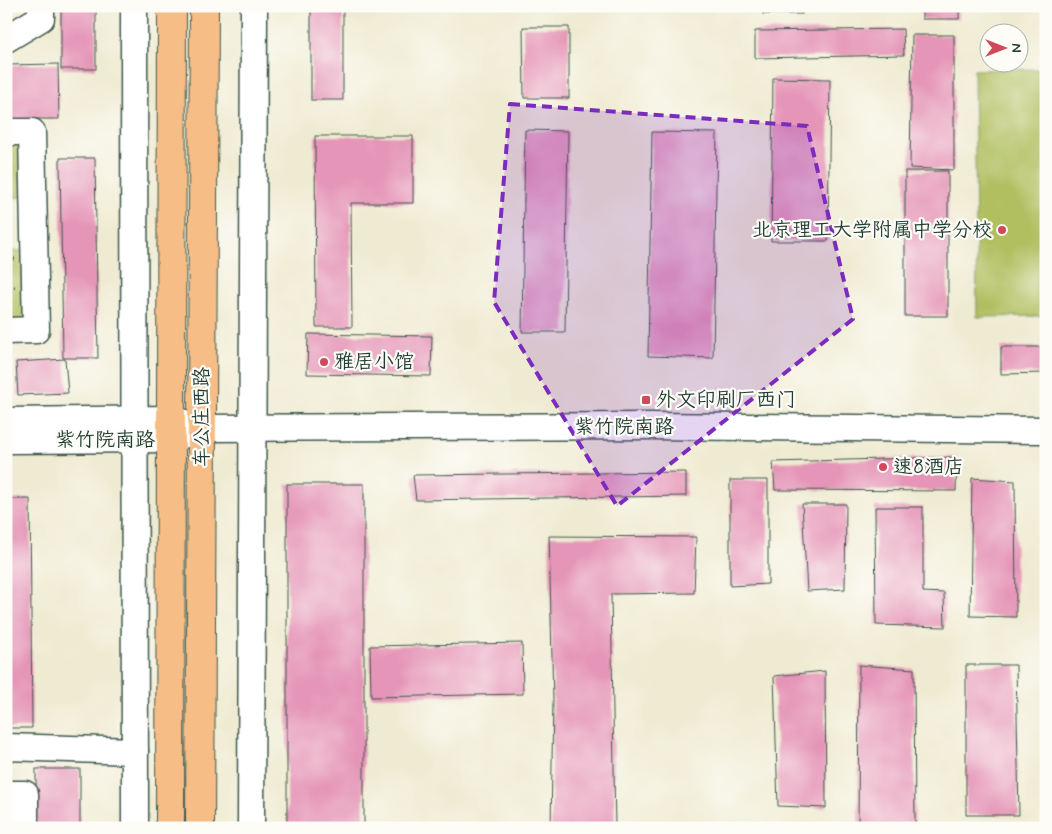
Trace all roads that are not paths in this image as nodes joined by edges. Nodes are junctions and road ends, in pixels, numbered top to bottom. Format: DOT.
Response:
graph roads {
  1 [pos="41,6"];
  2 [pos="134,6"];
  3 [pos="172,6"];
  4 [pos="204,6"];
  5 [pos="254,6"];
  6 [pos="6,38"];
  7 [pos="6,132"];
  8 [pos="6,331"];
  9 [pos="6,421"];
  10 [pos="202,428"];
  11 [pos="253,428"];
  12 [pos="135,429"];
  13 [pos="172,429"];
  14 [pos="1046,430"];
  15 [pos="6,440"];
  16 [pos="6,747"];
  17 [pos="135,751"];
  18 [pos="6,794"];
  19 [pos="25,828"];
  20 [pos="135,828"];
  21 [pos="170,828"];
  22 [pos="200,828"];
  23 [pos="251,828"];
  1 -- 6 [label="street"];
  2 -- 12 [label="street"];
  3 -- 13 [label="main road, 车公庄西路"];
  4 -- 10 [label="main road, 车公庄西路"];
  5 -- 11 [label="street"];
  7 -- 8 [label="street"];
  9 -- 12 [label="street, 紫竹院南路"];
  10 -- 11 [label="street, 紫竹院南路"];
  10 -- 13 [label="street, 紫竹院南路"];
  10 -- 22 [label="main road, 车公庄西路"];
  11 -- 14 [label="street, 紫竹院南路"];
  11 -- 23 [label="street"];
  12 -- 13 [label="street, 紫竹院南路"];
  12 -- 15 [label="street, 紫竹院南路"];
  12 -- 17 [label="street"];
  13 -- 21 [label="main road, 车公庄西路"];
  16 -- 17 [label="street"];
  17 -- 20 [label="street"];
  18 -- 19 [label="street"];
}
